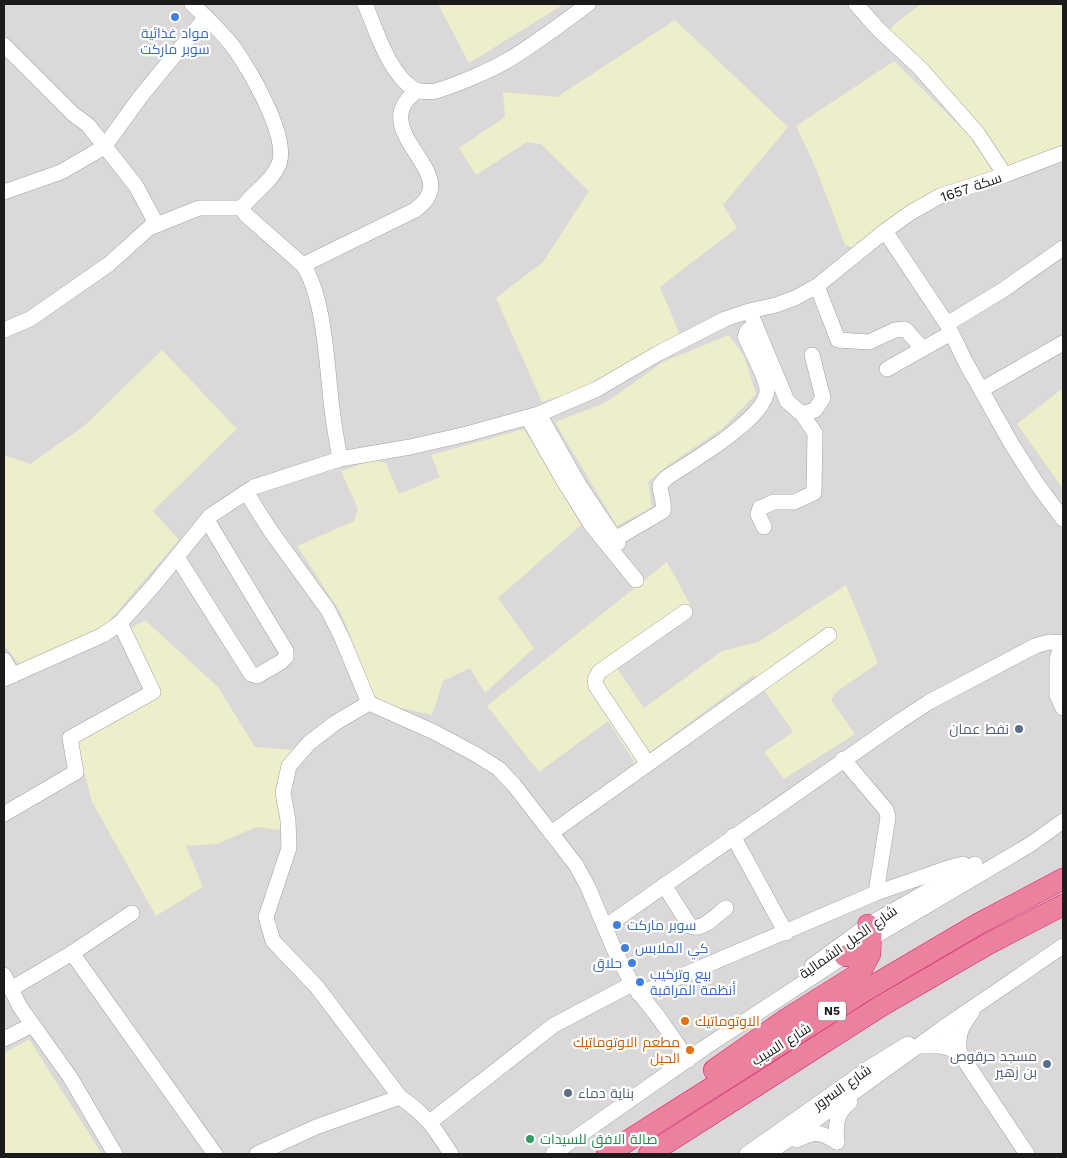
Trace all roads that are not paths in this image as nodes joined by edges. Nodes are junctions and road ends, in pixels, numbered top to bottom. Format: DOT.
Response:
graph roads {
  1 [pos="192,4"];
  2 [pos="365,4"];
  3 [pos="588,4"];
  4 [pos="856,4"];
  5 [pos="206,17"];
  6 [pos="4,46"];
  7 [pos="416,91"];
  8 [pos="104,147"];
  9 [pos="1063,153"];
  10 [pos="1005,175"];
  11 [pos="4,192"];
  12 [pos="242,208"];
  13 [pos="157,225"];
  14 [pos="885,231"];
  15 [pos="1063,249"];
  16 [pos="303,266"];
  17 [pos="817,286"];
  18 [pos="752,318"];
  19 [pos="949,328"];
  20 [pos="4,330"];
  21 [pos="1063,342"];
  22 [pos="922,348"];
  23 [pos="812,355"];
  24 [pos="887,369"];
  25 [pos="981,390"];
  26 [pos="802,414"];
  27 [pos="534,416"];
  28 [pos="340,459"];
  29 [pos="246,492"];
  30 [pos="1063,518"];
  31 [pos="206,520"];
  32 [pos="764,527"];
  33 [pos="615,539"];
  34 [pos="176,557"];
  35 [pos="685,612"];
  36 [pos="120,623"];
  37 [pos="828,635"];
  38 [pos="1063,643"];
  39 [pos="4,660"];
  40 [pos="9,677"];
  41 [pos="369,703"];
  42 [pos="1063,708"];
  43 [pos="843,759"];
  44 [pos="648,764"];
  45 [pos="4,814"];
  46 [pos="1059,824"];
  47 [pos="551,833"];
  48 [pos="733,836"];
  49 [pos="984,859"];
  50 [pos="1063,879"];
  51 [pos="664,885"];
  52 [pos="876,893"];
  53 [pos="854,904"];
  54 [pos="1063,905"];
  55 [pos="726,908"];
  56 [pos="132,913"];
  57 [pos="605,927"];
  58 [pos="871,932"];
  59 [pos="786,933"];
  60 [pos="1063,946"];
  61 [pos="72,953"];
  62 [pos="845,956"];
  63 [pos="860,973"];
  64 [pos="7,982"];
  65 [pos="636,989"];
  66 [pos="978,1004"];
  67 [pos="32,1024"];
  68 [pos="943,1028"];
  69 [pos="4,1039"];
  70 [pos="919,1046"];
  71 [pos="704,1048"];
  72 [pos="958,1051"];
  73 [pos="688,1060"];
  74 [pos="862,1087"];
  75 [pos="400,1097"];
  76 [pos="430,1122"];
  77 [pos="115,1154"];
  78 [pos="214,1154"];
  79 [pos="257,1154"];
  80 [pos="450,1154"];
  81 [pos="553,1154"];
  82 [pos="594,1154"];
  83 [pos="607,1154"];
  84 [pos="648,1154"];
  85 [pos="747,1154"];
  86 [pos="768,1154"];
  87 [pos="777,1154"];
  88 [pos="1027,1154"];
  1 -- 5 [label="street"];
  2 -- 7 [label="street"];
  3 -- 7 [label="street"];
  4 -- 10 [label="street"];
  5 -- 8 [label="street"];
  5 -- 12 [label="street"];
  6 -- 8 [label="street"];
  7 -- 16 [label="street"];
  8 -- 11 [label="street"];
  8 -- 13 [label="street"];
  9 -- 10 [label="street, سكة 1657"];
  10 -- 14 [label="street, سكة 1657"];
  12 -- 13 [label="street"];
  12 -- 16 [label="street"];
  13 -- 20 [label="street"];
  14 -- 17 [label="street, سكة 1657"];
  14 -- 19 [label="street"];
  15 -- 19 [label="street"];
  16 -- 28 [label="street"];
  17 -- 18 [label="street, سكة 1657"];
  17 -- 22 [label="street"];
  18 -- 26 [label="street"];
  18 -- 27 [label="street, سكة 1657"];
  18 -- 33 [label="street"];
  19 -- 22 [label="street"];
  19 -- 25 [label="street"];
  21 -- 25 [label="street"];
  22 -- 24 [label="street"];
  23 -- 26 [label="street"];
  25 -- 30 [label="street"];
  26 -- 32 [label="street"];
  27 -- 28 [label="street, سكة 1657"];
  27 -- 33 [label="street"];
  27 -- 33 [label="street"];
  28 -- 29 [label="street, سكة 1657"];
  29 -- 31 [label="street, سكة 1657"];
  29 -- 41 [label="street"];
  31 -- 34 [label="street, سكة 1657"];
  31 -- 34 [label="street"];
  34 -- 36 [label="street, سكة 1657"];
  35 -- 44 [label="street"];
  36 -- 40 [label="street, سكة 1657"];
  36 -- 45 [label="street"];
  37 -- 44 [label="street"];
  38 -- 42 [label="street"];
  38 -- 43 [label="street"];
  39 -- 40 [label="street"];
  41 -- 47 [label="street"];
  41 -- 75 [label="street"];
  43 -- 48 [label="street"];
  43 -- 52 [label="street"];
  44 -- 47 [label="street"];
  46 -- 49 [label="street, شارع الحيل الشمالية"];
  46 -- 58 [label="street, شارع الحيل الشمالية"];
  47 -- 57 [label="street"];
  48 -- 51 [label="street"];
  48 -- 59 [label="street"];
  49 -- 52 [label="street"];
  49 -- 58 [label="street, شارع الحيل الشمالية"];
  50 -- 83 [label="highway, شارع السيب / N5"];
  51 -- 55 [label="street"];
  51 -- 57 [label="street"];
  52 -- 53 [label="street"];
  53 -- 58 [label="street"];
  53 -- 59 [label="street"];
  54 -- 84 [label="highway, شارع السيب / N5"];
  56 -- 61 [label="street"];
  57 -- 65 [label="street"];
  58 -- 62 [label="street, شارع الحيل الشمالية"];
  58 -- 63 [label="highway"];
  58 -- 71 [label="street, شارع الحيل الشمالية"];
  59 -- 65 [label="street"];
  60 -- 66 [label="street, شارع السرور"];
  61 -- 64 [label="street"];
  61 -- 78 [label="street"];
  62 -- 63 [label="highway"];
  62 -- 71 [label="street, شارع الحيل الشمالية"];
  63 -- 82 [label="highway"];
  64 -- 67 [label="street"];
  65 -- 73 [label="street"];
  65 -- 76 [label="street"];
  66 -- 68 [label="street, شارع السرور"];
  66 -- 72 [label="street"];
  67 -- 69 [label="street"];
  67 -- 77 [label="street"];
  68 -- 70 [label="street, شارع السرور"];
  68 -- 72 [label="street"];
  68 -- 85 [label="street, شارع السرور"];
  70 -- 72 [label="street"];
  70 -- 74 [label="street, شارع السرور"];
  71 -- 73 [label="street, شارع الحيل الشمالية"];
  72 -- 88 [label="street"];
  73 -- 81 [label="street, شارع الحيل الشمالية"];
  74 -- 86 [label="street, شارع السرور"];
  74 -- 87 [label="street"];
  75 -- 76 [label="street"];
  75 -- 79 [label="street"];
  76 -- 80 [label="street"];
}
